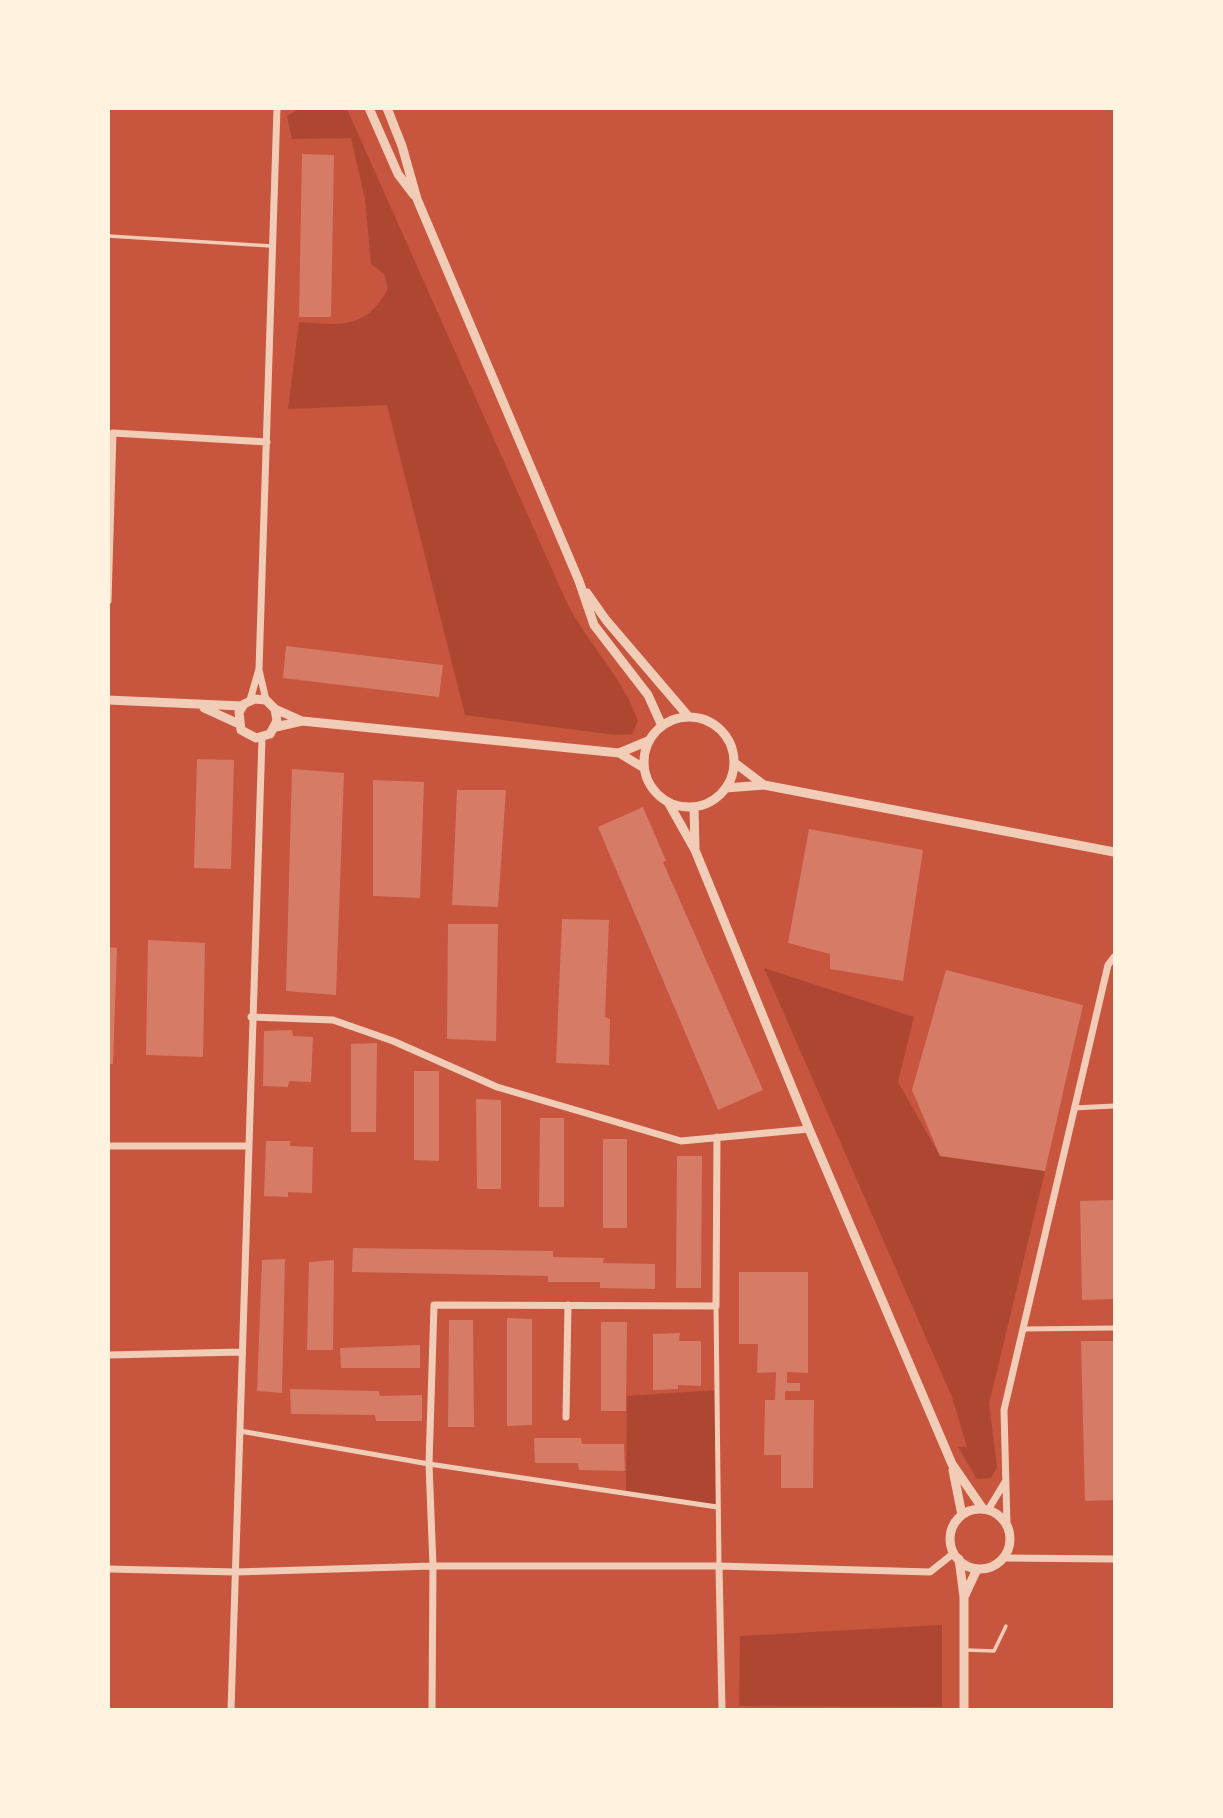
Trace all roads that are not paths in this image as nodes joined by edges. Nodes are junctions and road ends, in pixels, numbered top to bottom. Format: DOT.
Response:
graph roads {
  1 [pos="277,108"];
  2 [pos="387,108"];
  3 [pos="368,112"];
  4 [pos="417,199"];
  5 [pos="108,236"];
  6 [pos="273,246"];
  7 [pos="267,442"];
  8 [pos="579,581"];
  9 [pos="108,601"];
  10 [pos="259,669"];
  11 [pos="266,700"];
  12 [pos="108,701"];
  13 [pos="246,703"];
  14 [pos="199,706"];
  15 [pos="275,709"];
  16 [pos="688,716"];
  17 [pos="302,721"];
  18 [pos="239,724"];
  19 [pos="662,726"];
  20 [pos="276,727"];
  21 [pos="262,738"];
  22 [pos="648,741"];
  23 [pos="619,753"];
  24 [pos="735,763"];
  25 [pos="644,768"];
  26 [pos="764,785"];
  27 [pos="726,788"];
  28 [pos="668,802"];
  29 [pos="694,807"];
  30 [pos="695,850"];
  31 [pos="1115,852"];
  32 [pos="1115,957"];
  33 [pos="251,1017"];
  34 [pos="1115,1106"];
  35 [pos="1074,1108"];
  36 [pos="809,1129"];
  37 [pos="717,1137"];
  38 [pos="108,1146"];
  39 [pos="248,1146"];
  40 [pos="568,1305"];
  41 [pos="716,1306"];
  42 [pos="1115,1328"];
  43 [pos="1023,1329"];
  44 [pos="242,1352"];
  45 [pos="108,1355"];
  46 [pos="566,1417"];
  47 [pos="240,1431"];
  48 [pos="429,1464"];
  49 [pos="952,1464"];
  50 [pos="1006,1481"];
  51 [pos="717,1507"];
  52 [pos="986,1509"];
  53 [pos="962,1516"];
  54 [pos="1007,1525"];
  55 [pos="956,1556"];
  56 [pos="1003,1558"];
  57 [pos="1115,1559"];
  58 [pos="433,1566"];
  59 [pos="719,1566"];
  60 [pos="108,1569"];
  61 [pos="977,1569"];
  62 [pos="236,1572"];
  63 [pos="964,1597"];
  64 [pos="1006,1626"];
  65 [pos="964,1650"];
  66 [pos="232,1710"];
  67 [pos="432,1710"];
  68 [pos="722,1710"];
  69 [pos="964,1710"];
  1 -- 6 [label="street"];
  2 -- 4 [label="street"];
  3 -- 4 [label="street"];
  4 -- 8 [label="street"];
  5 -- 6 [label="lane"];
  6 -- 7 [label="street"];
  7 -- 9 [label="street"];
  7 -- 10 [label="street"];
  8 -- 16 [label="street"];
  8 -- 19 [label="street"];
  10 -- 11 [label="street"];
  10 -- 13 [label="street"];
  11 -- 13 [label="street"];
  11 -- 15 [label="street"];
  12 -- 14 [label="street"];
  13 -- 14 [label="street"];
  13 -- 18 [label="street"];
  14 -- 18 [label="street"];
  15 -- 17 [label="street"];
  15 -- 20 [label="street"];
  16 -- 19 [label="street"];
  16 -- 24 [label="street"];
  17 -- 20 [label="street"];
  17 -- 23 [label="street"];
  18 -- 21 [label="street"];
  19 -- 22 [label="street"];
  20 -- 21 [label="street"];
  21 -- 33 [label="street"];
  22 -- 23 [label="street"];
  22 -- 25 [label="street"];
  23 -- 25 [label="street"];
  24 -- 26 [label="street"];
  24 -- 27 [label="street"];
  25 -- 28 [label="street"];
  26 -- 27 [label="street"];
  26 -- 31 [label="street"];
  27 -- 29 [label="street"];
  28 -- 29 [label="street"];
  28 -- 30 [label="street"];
  29 -- 30 [label="street"];
  30 -- 36 [label="street"];
  32 -- 35 [label="street"];
  33 -- 37 [label="street"];
  33 -- 39 [label="street"];
  34 -- 35 [label="street"];
  35 -- 43 [label="street"];
  36 -- 37 [label="street"];
  36 -- 49 [label="street"];
  37 -- 41 [label="street"];
  38 -- 39 [label="street"];
  39 -- 44 [label="street"];
  40 -- 41 [label="street"];
  40 -- 46 [label="street"];
  40 -- 48 [label="street"];
  41 -- 51 [label="street"];
  42 -- 43 [label="street"];
  43 -- 50 [label="street"];
  44 -- 45 [label="street"];
  44 -- 47 [label="street"];
  47 -- 48 [label="street"];
  47 -- 62 [label="street"];
  48 -- 51 [label="street"];
  48 -- 58 [label="street"];
  49 -- 52 [label="street"];
  49 -- 53 [label="street"];
  50 -- 52 [label="street"];
  50 -- 54 [label="street"];
  51 -- 59 [label="street"];
  52 -- 53 [label="street"];
  52 -- 54 [label="street"];
  53 -- 55 [label="street"];
  54 -- 56 [label="street"];
  55 -- 59 [label="street"];
  55 -- 61 [label="street"];
  55 -- 63 [label="street"];
  56 -- 57 [label="street"];
  56 -- 61 [label="street"];
  58 -- 59 [label="street"];
  58 -- 62 [label="street"];
  58 -- 67 [label="street"];
  59 -- 68 [label="street"];
  60 -- 62 [label="street"];
  61 -- 63 [label="street"];
  62 -- 66 [label="street"];
  63 -- 65 [label="street"];
  64 -- 65 [label="lane"];
  65 -- 69 [label="street"];
}
